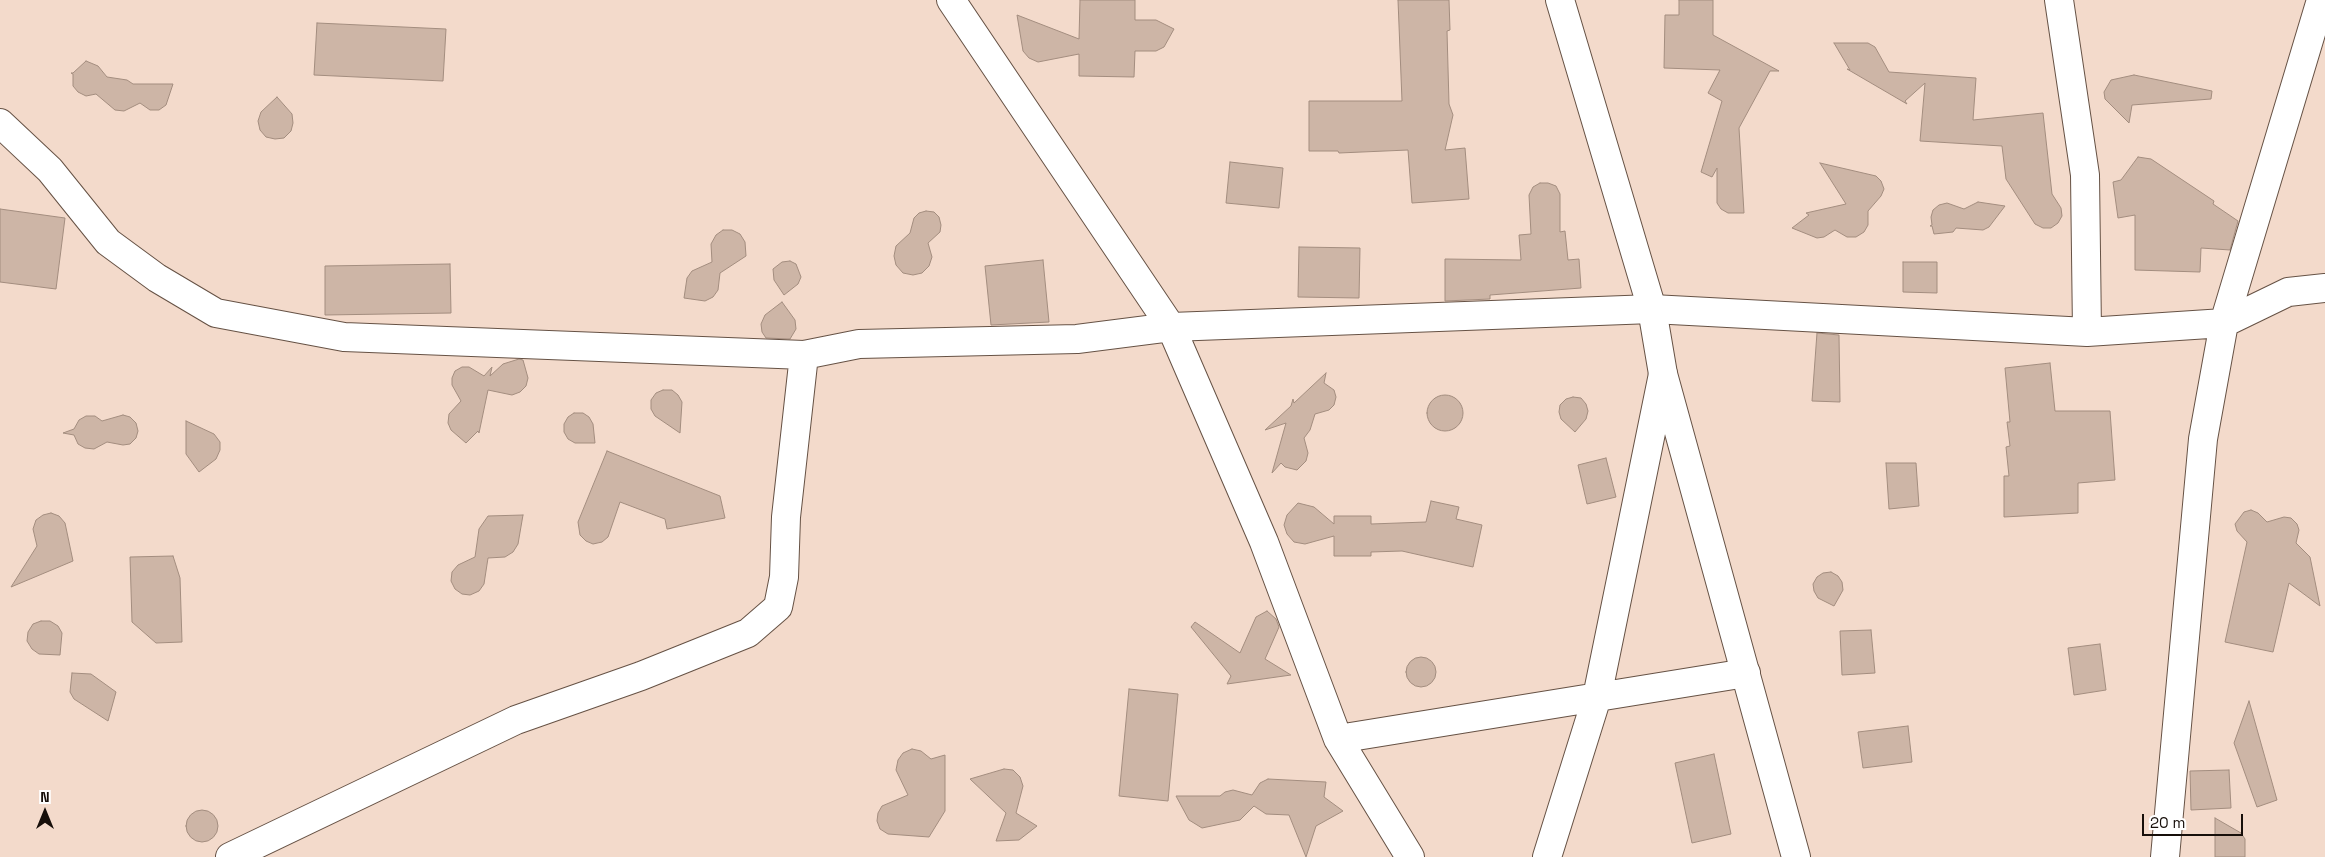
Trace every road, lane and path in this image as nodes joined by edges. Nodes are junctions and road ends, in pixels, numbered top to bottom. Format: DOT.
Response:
graph roads {
  1 [pos="951,0"];
  2 [pos="1560,0"];
  3 [pos="2059,0"];
  4 [pos="2321,0"];
  5 [pos="0,123"];
  6 [pos="2325,288"];
  7 [pos="1652,309"];
  8 [pos="2224,323"];
  9 [pos="1172,327"];
  10 [pos="2087,332"];
  11 [pos="804,355"];
  12 [pos="1663,374"];
  13 [pos="1746,673"];
  14 [pos="1597,697"];
  15 [pos="1338,739"];
  16 [pos="230,857"];
  17 [pos="1410,857"];
  18 [pos="1547,857"];
  19 [pos="1796,857"];
  20 [pos="2165,857"];
  1 -- 9 [label="main road"];
  2 -- 7 [label="main road"];
  3 -- 10 [label="main road"];
  4 -- 8 [label="main road"];
  5 -- 11 [label="main road"];
  6 -- 8 [label="main road"];
  7 -- 9 [label="main road"];
  7 -- 10 [label="main road"];
  7 -- 12 [label="main road"];
  8 -- 10 [label="main road"];
  8 -- 20 [label="main road"];
  9 -- 11 [label="main road"];
  9 -- 15 [label="main road"];
  11 -- 16 [label="main road"];
  12 -- 13 [label="main road"];
  12 -- 14 [label="main road"];
  13 -- 14 [label="main road"];
  13 -- 19 [label="main road"];
  14 -- 15 [label="main road"];
  14 -- 18 [label="main road"];
  15 -- 17 [label="main road"];
}
